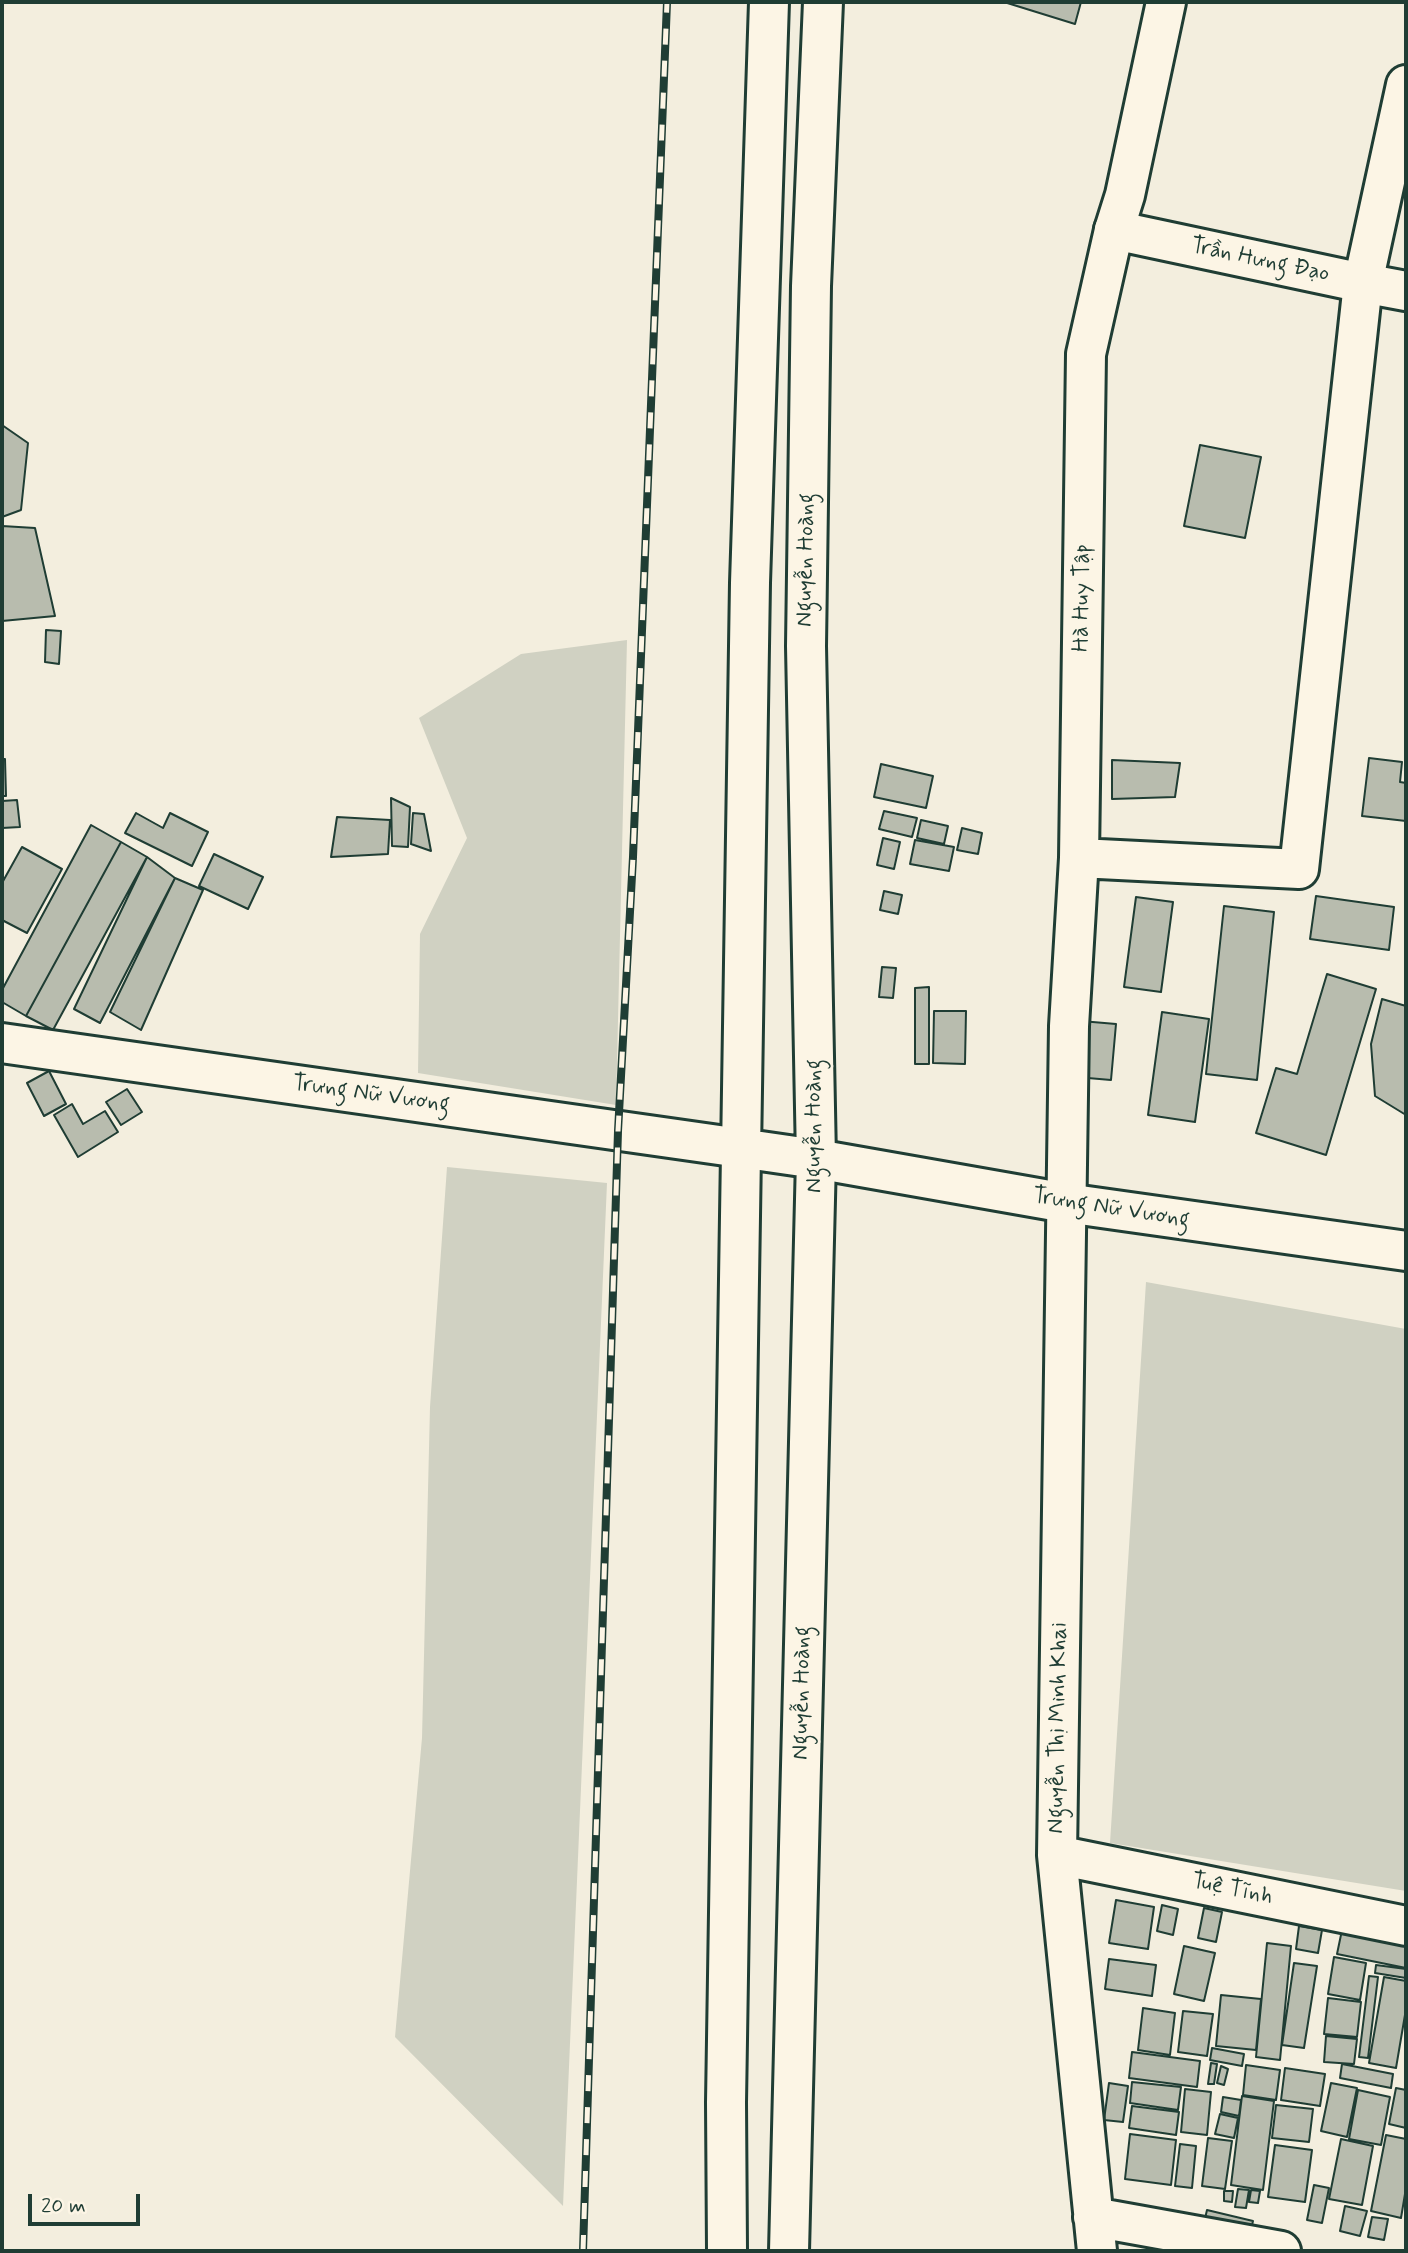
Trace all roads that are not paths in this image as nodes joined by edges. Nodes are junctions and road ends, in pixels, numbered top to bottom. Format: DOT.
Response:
graph roads {
  1 [pos="769,2"];
  2 [pos="823,2"];
  3 [pos="1166,2"];
  4 [pos="1406,85"];
  5 [pos="1114,230"];
  6 [pos="1363,284"];
  7 [pos="1406,291"];
  8 [pos="1079,858"];
  9 [pos="2,1044"];
  10 [pos="740,1148"];
  11 [pos="816,1159"];
  12 [pos="1066,1203"];
  13 [pos="1406,1251"];
  14 [pos="1057,1855"];
  15 [pos="1406,1926"];
  16 [pos="1095,2234"];
  17 [pos="727,2251"];
  18 [pos="789,2251"];
  19 [pos="1281,2251"];
  1 -- 10 [label="main road"];
  2 -- 11 [label="main road, Nguyễn Hoàng"];
  3 -- 5 [label="main road, Hà Huy Tập"];
  4 -- 6 [label="main road"];
  5 -- 6 [label="main road, Trần Hưng Đạo"];
  5 -- 8 [label="main road, Hà Huy Tập"];
  6 -- 7 [label="main road, Trần Hưng Đạo"];
  6 -- 8 [label="main road"];
  8 -- 12 [label="main road, Hà Huy Tập"];
  9 -- 10 [label="main road, Trưng Nữ Vương"];
  10 -- 11 [label="main road, Trưng Nữ Vương"];
  10 -- 17 [label="main road"];
  11 -- 12 [label="main road, Trưng Nữ Vương"];
  11 -- 18 [label="main road, Nguyễn Hoàng"];
  12 -- 13 [label="main road, Trưng Nữ Vương"];
  12 -- 14 [label="main road, Nguyễn Thị Minh Khai"];
  14 -- 15 [label="main road, Tuệ Tĩnh"];
  14 -- 16 [label="main road, Nguyễn Thị Minh Khai"];
  16 -- 19 [label="main road"];
}
